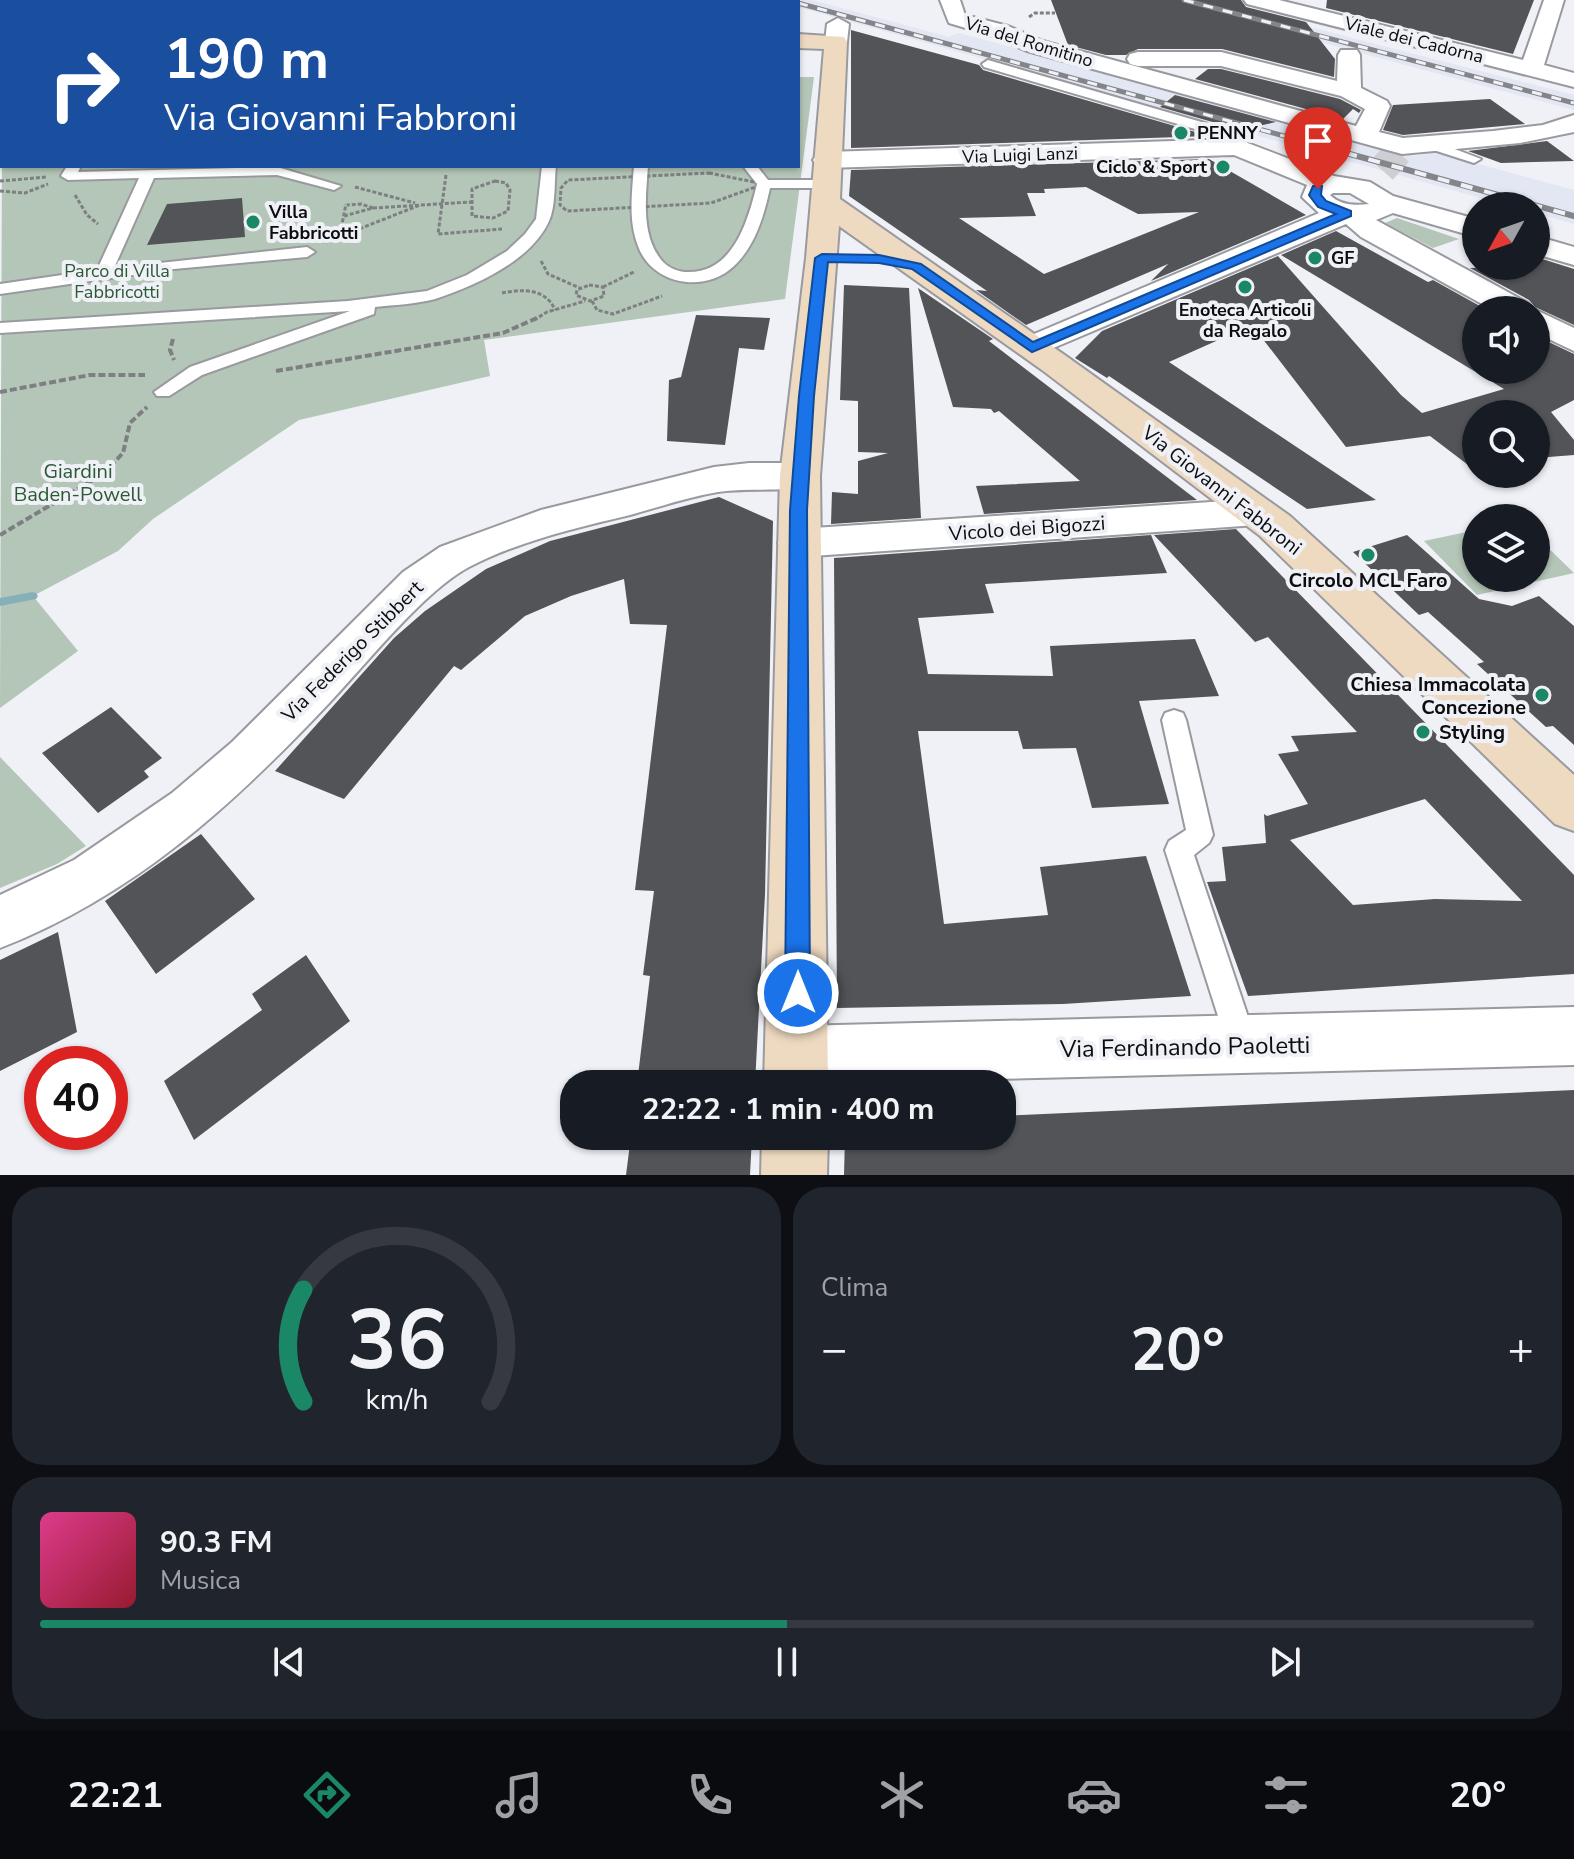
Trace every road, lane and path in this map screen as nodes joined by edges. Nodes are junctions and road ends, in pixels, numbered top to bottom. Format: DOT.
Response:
graph roads {
  1 [pos="950,0"];
  2 [pos="1254,0"];
  3 [pos="1554,0"];
  4 [pos="800,41"];
  5 [pos="1220,41"];
  6 [pos="1349,55"];
  7 [pos="1125,59"];
  8 [pos="1234,62"];
  9 [pos="988,64"];
  10 [pos="1531,69"];
  11 [pos="1574,80"];
  12 [pos="1349,91"];
  13 [pos="1573,124"];
  14 [pos="1364,136"];
  15 [pos="1226,148"];
  16 [pos="1474,159"];
  17 [pos="549,168"];
  18 [pos="752,168"];
  19 [pos="1392,169"];
  20 [pos="640,171"];
  21 [pos="72,173"];
  22 [pos="149,173"];
  23 [pos="446,175"];
  24 [pos="718,175"];
  25 [pos="619,178"];
  26 [pos="584,179"];
  27 [pos="0,181"];
  28 [pos="825,182"];
  29 [pos="764,184"];
  30 [pos="334,186"];
  31 [pos="363,188"];
  32 [pos="350,190"];
  33 [pos="0,191"];
  34 [pos="721,198"];
  35 [pos="471,202"];
  36 [pos="443,203"];
  37 [pos="351,204"];
  38 [pos="1334,204"];
  39 [pos="420,205"];
  40 [pos="639,207"];
  41 [pos="373,208"];
  42 [pos="617,208"];
  43 [pos="567,211"];
  44 [pos="344,216"];
  45 [pos="1462,218"];
  46 [pos="515,228"];
  47 [pos="121,236"];
  48 [pos="531,237"];
  49 [pos="879,241"];
  50 [pos="823,247"];
  51 [pos="1550,249"];
  52 [pos="307,252"];
  53 [pos="1462,254"];
  54 [pos="1574,256"];
  55 [pos="1432,264"];
  56 [pos="916,266"];
  57 [pos="103,275"];
  58 [pos="705,276"];
  59 [pos="580,288"];
  60 [pos="0,289"];
  61 [pos="493,296"];
  62 [pos="1491,296"];
  63 [pos="585,301"];
  64 [pos="592,302"];
  65 [pos="377,303"];
  66 [pos="555,310"];
  67 [pos="0,328"];
  68 [pos="1550,328"];
  69 [pos="1574,341"];
  70 [pos="1032,347"];
  71 [pos="217,364"];
  72 [pos="185,377"];
  73 [pos="0,392"];
  74 [pos="163,392"];
  75 [pos="139,415"];
  76 [pos="800,476"];
  77 [pos="1257,512"];
  78 [pos="0,535"];
  79 [pos="798,543"];
  80 [pos="1174,720"];
  81 [pos="1574,808"];
  82 [pos="0,922"];
  83 [pos="1574,1036"];
  84 [pos="1243,1046"];
  85 [pos="796,1070"];
  86 [pos="795,1150"];
  87 [pos="794,1175"];
  1 -- 7 [label="street, Via del Romitino"];
  2 -- 10 [label="street, Viale dei Cadorna"];
  3 -- 10 [label="street"];
  4 -- 28 [label="street"];
  5 -- 8 [label="street"];
  6 -- 12 [label="street"];
  7 -- 8 [label="street, Via del Romitino"];
  7 -- 14 [label="street, Via del Romitino"];
  8 -- 12 [label="street, Via del Romitino"];
  9 -- 15 [label="lane"];
  10 -- 11 [label="street, Viale dei Cadorna"];
  12 -- 14 [label="street, Via del Romitino"];
  13 -- 19 [label="street"];
  14 -- 19 [label="street"];
  15 -- 28 [label="street, Via Luigi Lanzi"];
  15 -- 38 [label="street"];
  16 -- 19 [label="lane"];
  17 -- 48 [label="lane"];
  18 -- 29 [label="lane"];
  19 -- 38 [label="street"];
  19 -- 45 [label="street"];
  20 -- 24 [label="path"];
  20 -- 40 [label="lane"];
  21 -- 22 [label="lane"];
  21 -- 27 [label="path"];
  21 -- 33 [label="path"];
  21 -- 47 [label="path"];
  22 -- 30 [label="lane"];
  22 -- 47 [label="lane"];
  23 -- 36 [label="path"];
  25 -- 26 [label="path"];
  28 -- 29 [label="lane"];
  28 -- 49 [label="street, Via Giovanni Fabbroni"];
  28 -- 50 [label="street"];
  29 -- 58 [label="lane"];
  31 -- 39 [label="path"];
  32 -- 44 [label="path"];
  34 -- 40 [label="path"];
  35 -- 35 [label="path"];
  35 -- 36 [label="path"];
  36 -- 39 [label="path"];
  36 -- 46 [label="path"];
  37 -- 41 [label="path"];
  38 -- 55 [label="street"];
  38 -- 70 [label="street"];
  39 -- 41 [label="path"];
  39 -- 44 [label="path"];
  40 -- 58 [label="lane"];
  41 -- 44 [label="path"];
  42 -- 43 [label="path"];
  47 -- 57 [label="lane"];
  48 -- 59 [label="path"];
  48 -- 65 [label="lane"];
  49 -- 50 [label="street, Via Giovanni Fabbroni"];
  49 -- 56 [label="street, Via Giovanni Fabbroni"];
  50 -- 56 [label="street, Via Giovanni Fabbroni"];
  50 -- 76 [label="street"];
  51 -- 54 [label="street"];
  52 -- 57 [label="lane"];
  53 -- 55 [label="street"];
  55 -- 62 [label="street"];
  56 -- 70 [label="street, Via Giovanni Fabbroni"];
  57 -- 60 [label="lane"];
  58 -- 64 [label="path"];
  59 -- 63 [label="path"];
  59 -- 64 [label="path"];
  61 -- 66 [label="path"];
  63 -- 64 [label="path"];
  63 -- 66 [label="path"];
  65 -- 67 [label="lane"];
  65 -- 71 [label="lane"];
  66 -- 71 [label="path"];
  68 -- 69 [label="street"];
  70 -- 77 [label="street, Via Giovanni Fabbroni"];
  71 -- 72 [label="lane"];
  72 -- 73 [label="path"];
  72 -- 74 [label="lane"];
  75 -- 78 [label="path"];
  76 -- 79 [label="street"];
  76 -- 82 [label="street, Via Federigo Stibbert"];
  77 -- 79 [label="street, Vicolo dei Bigozzi"];
  77 -- 81 [label="street, Via Giovanni Fabbroni"];
  79 -- 85 [label="street"];
  80 -- 84 [label="lane"];
  83 -- 84 [label="street, Via Ferdinando Paoletti"];
  84 -- 85 [label="street, Via Ferdinando Paoletti"];
  86 -- 87 [label="street"];
}
